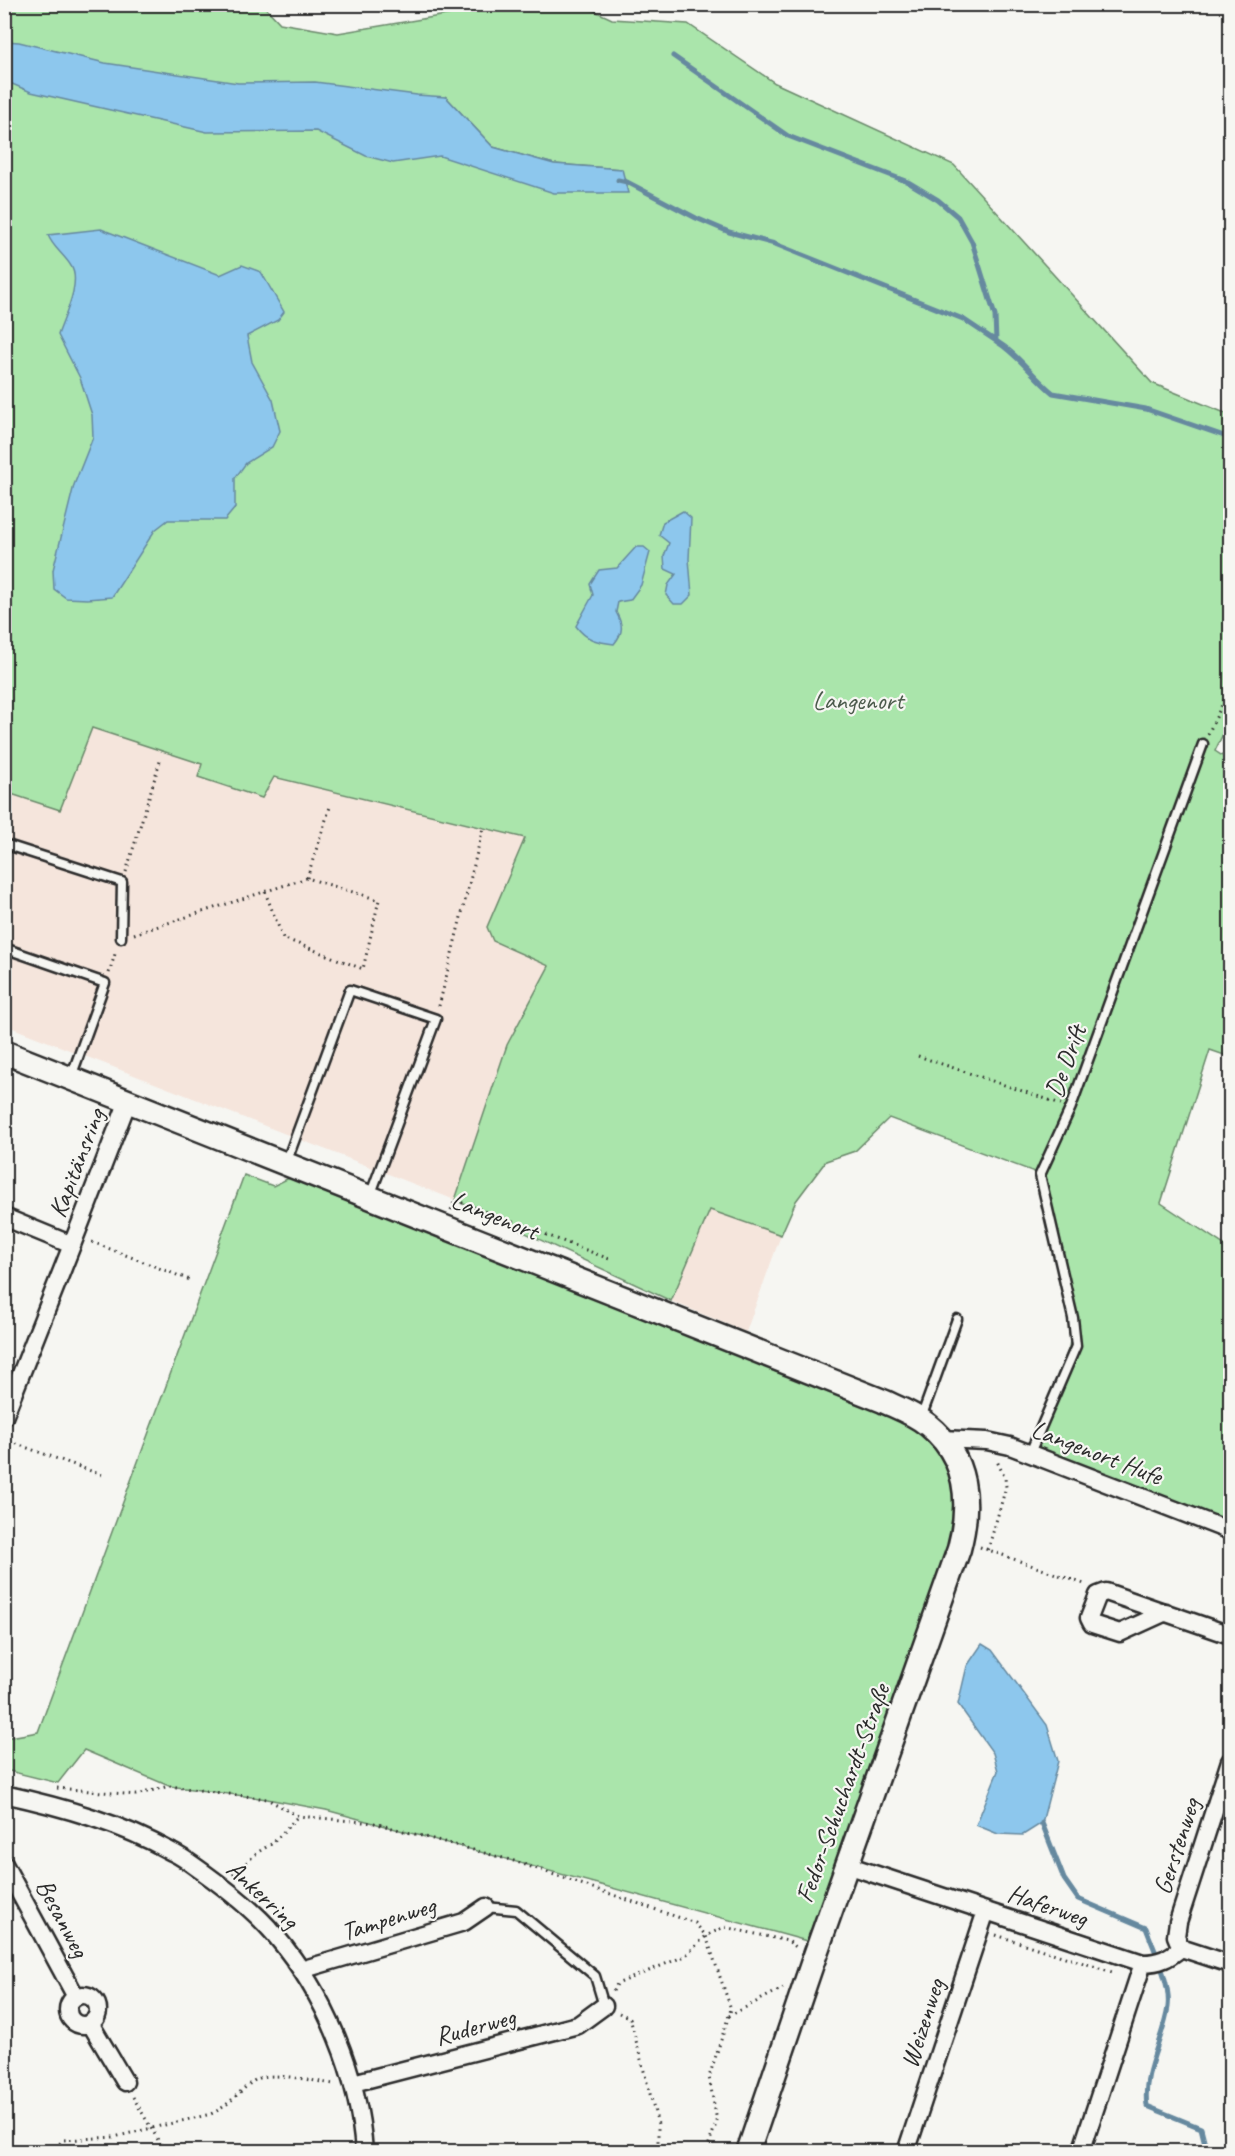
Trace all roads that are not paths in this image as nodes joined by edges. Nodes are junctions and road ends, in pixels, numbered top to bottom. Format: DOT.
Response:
graph roads {
  1 [pos="1203,744"];
  2 [pos="4,844"];
  3 [pos="121,938"];
  4 [pos="4,948"];
  5 [pos="4,1052"];
  6 [pos="71,1077"];
  7 [pos="128,1101"];
  8 [pos="286,1163"];
  9 [pos="370,1196"];
  10 [pos="4,1217"];
  11 [pos="74,1240"];
  12 [pos="957,1319"];
  13 [pos="4,1417"];
  14 [pos="920,1420"];
  15 [pos="946,1445"];
  16 [pos="1030,1453"];
  17 [pos="1230,1531"];
  18 [pos="1166,1612"];
  19 [pos="1230,1635"];
  20 [pos="1230,1761"];
  21 [pos="4,1794"];
  22 [pos="4,1864"];
  23 [pos="846,1865"];
  24 [pos="486,1907"];
  25 [pos="986,1911"];
  26 [pos="1181,1948"];
  27 [pos="1143,1964"];
  28 [pos="1230,1964"];
  29 [pos="301,1970"];
  30 [pos="604,2006"];
  31 [pos="125,2082"];
  32 [pos="353,2084"];
  33 [pos="364,2151"];
  34 [pos="748,2151"];
  35 [pos="906,2151"];
  36 [pos="1081,2151"];
  1 -- 16 [label="lane, De Drift"];
  2 -- 3 [label="lane"];
  4 -- 6 [label="lane"];
  5 -- 6 [label="street, Langenort"];
  6 -- 7 [label="street, Langenort"];
  7 -- 8 [label="street, Langenort"];
  7 -- 11 [label="street, Kapitänsring"];
  8 -- 9 [label="street, Langenort"];
  8 -- 9 [label="lane"];
  9 -- 14 [label="street, Langenort"];
  10 -- 11 [label="street, Kapitänsring"];
  11 -- 13 [label="street, Kapitänsring"];
  12 -- 14 [label="lane"];
  14 -- 15 [label="street, Langenort"];
  15 -- 16 [label="street, Langenort Hufe"];
  15 -- 23 [label="street, Fedor-Schuchardt-Straße"];
  16 -- 17 [label="street, Langenort Hufe"];
  18 -- 18 [label="street"];
  18 -- 19 [label="street"];
  20 -- 26 [label="street, Gerstenweg"];
  21 -- 29 [label="street, Ankerring"];
  22 -- 31 [label="street, Besanweg"];
  23 -- 25 [label="street, Haferweg"];
  23 -- 34 [label="street, Fedor-Schuchardt-Straße"];
  24 -- 29 [label="street, Tampenweg"];
  24 -- 30 [label="lane"];
  25 -- 27 [label="street, Haferweg"];
  25 -- 35 [label="street, Weizenweg"];
  26 -- 27 [label="street"];
  26 -- 28 [label="street"];
  27 -- 36 [label="street"];
  29 -- 32 [label="street, Ankerring"];
  30 -- 32 [label="street, Ruderweg"];
  32 -- 33 [label="street, Ankerring"];
}
